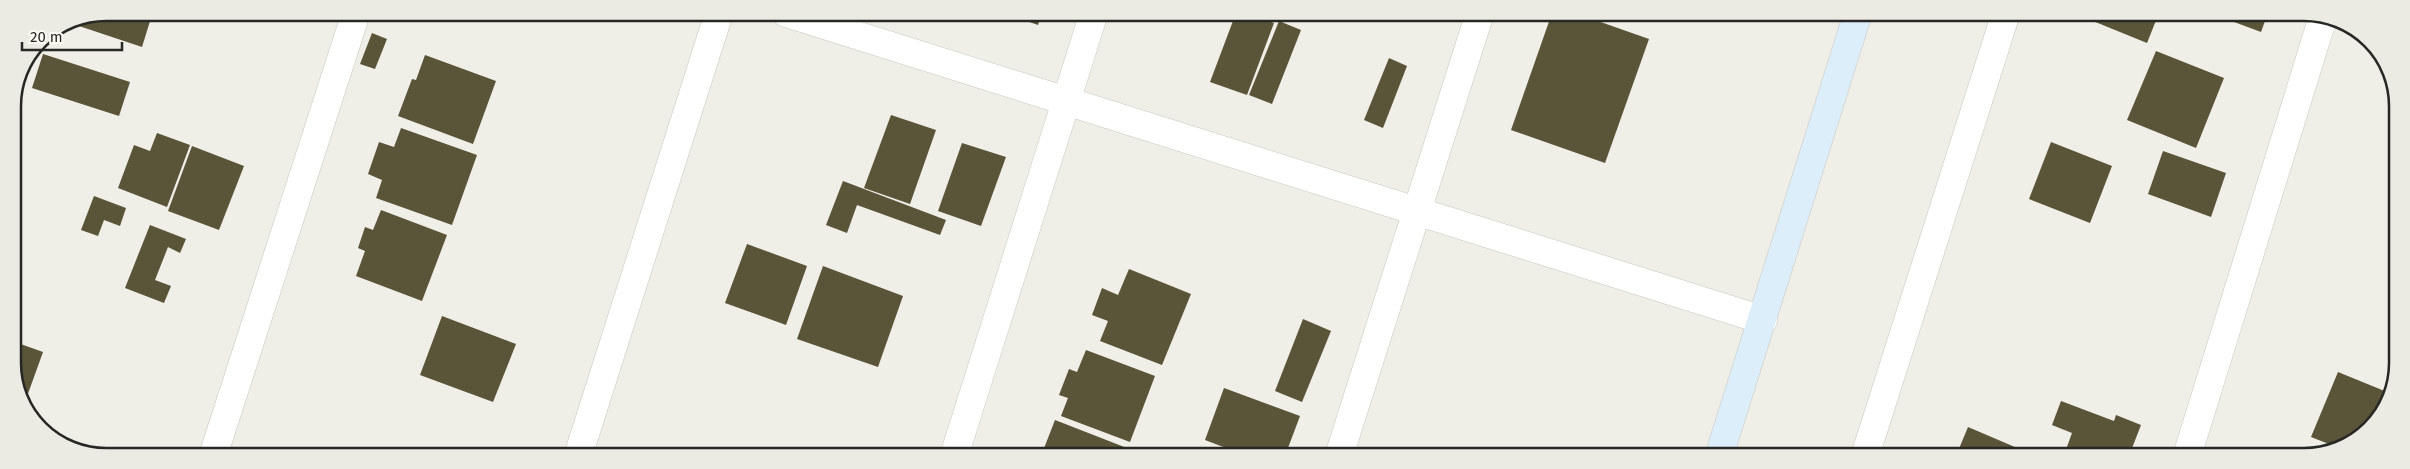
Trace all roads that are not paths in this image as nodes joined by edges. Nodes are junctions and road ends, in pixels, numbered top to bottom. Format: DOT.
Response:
graph roads {
  1 [pos="353,21"];
  2 [pos="716,21"];
  3 [pos="812,21"];
  4 [pos="1091,21"];
  5 [pos="1477,21"];
  6 [pos="1856,21"];
  7 [pos="2003,21"];
  8 [pos="2321,23"];
  9 [pos="1066,100"];
  10 [pos="1417,211"];
  11 [pos="1763,320"];
  12 [pos="216,448"];
  13 [pos="581,448"];
  14 [pos="957,448"];
  15 [pos="1342,448"];
  16 [pos="1722,448"];
  17 [pos="1868,448"];
  18 [pos="2190,448"];
  1 -- 12 [label="street"];
  2 -- 13 [label="street"];
  3 -- 9 [label="street"];
  4 -- 9 [label="street"];
  5 -- 10 [label="street"];
  6 -- 11 [label="main road"];
  7 -- 17 [label="street"];
  8 -- 18 [label="street"];
  9 -- 10 [label="street"];
  9 -- 14 [label="street"];
  10 -- 11 [label="street"];
  10 -- 15 [label="street"];
  11 -- 16 [label="main road"];
}
